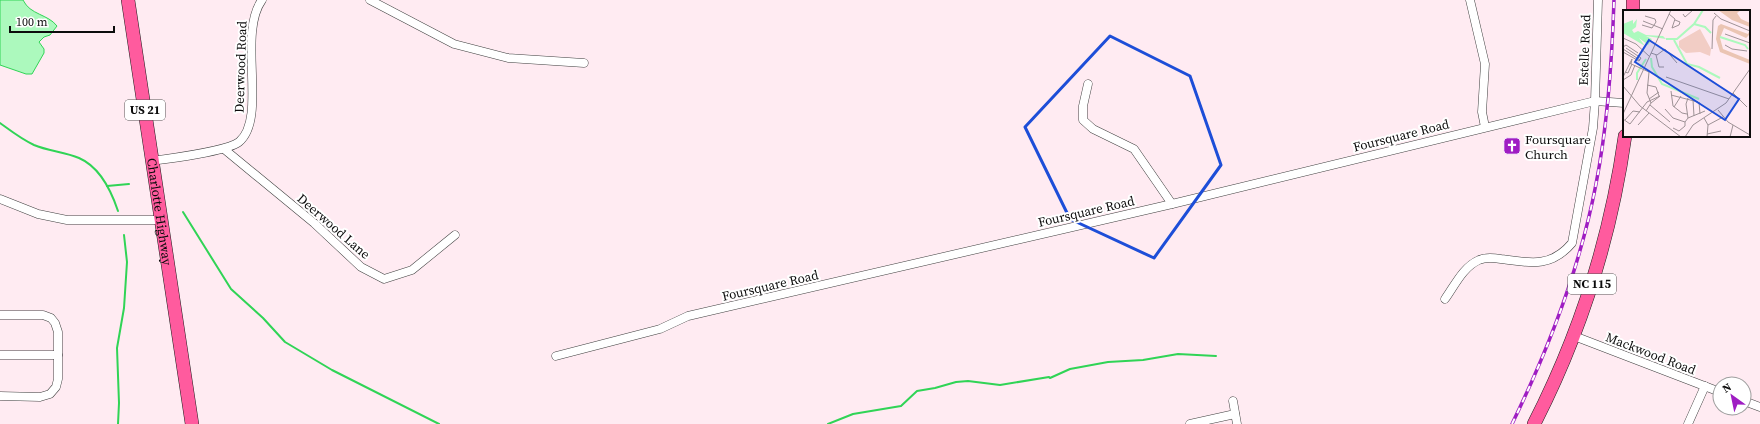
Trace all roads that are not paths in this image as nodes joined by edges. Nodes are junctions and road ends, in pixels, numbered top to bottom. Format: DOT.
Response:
graph roads {
  1 [pos="128,0"];
  2 [pos="262,0"];
  3 [pos="370,0"];
  4 [pos="1470,0"];
  5 [pos="1598,0"];
  6 [pos="584,63"];
  7 [pos="1088,84"];
  8 [pos="1595,101"];
  9 [pos="1623,103"];
  10 [pos="1485,127"];
  11 [pos="1625,137"];
  12 [pos="224,149"];
  13 [pos="152,161"];
  14 [pos="0,199"];
  15 [pos="1172,204"];
  16 [pos="161,220"];
  17 [pos="455,235"];
  18 [pos="1445,299"];
  19 [pos="0,315"];
  20 [pos="1574,336"];
  21 [pos="0,355"];
  22 [pos="58,355"];
  23 [pos="556,356"];
  24 [pos="1705,386"];
  25 [pos="1712,389"];
  26 [pos="0,396"];
  27 [pos="1233,401"];
  28 [pos="1235,414"];
  29 [pos="192,424"];
  30 [pos="1190,424"];
  31 [pos="1237,424"];
  32 [pos="1534,424"];
  33 [pos="1688,424"];
  1 -- 13 [label="main road, Charlotte Highway / US 21"];
  2 -- 12 [label="street, Deerwood Road"];
  3 -- 6 [label="street"];
  4 -- 10 [label="street"];
  5 -- 8 [label="street, Estelle Road"];
  7 -- 15 [label="street"];
  8 -- 9 [label="street, Foursquare Road"];
  8 -- 10 [label="street, Foursquare Road"];
  8 -- 18 [label="street, Estelle Road"];
  10 -- 15 [label="street, Foursquare Road"];
  11 -- 20 [label="main road, NC 115"];
  12 -- 13 [label="street, Deerwood Road"];
  12 -- 17 [label="street, Deerwood Lane"];
  13 -- 16 [label="main road, Charlotte Highway / US 21"];
  14 -- 16 [label="street"];
  15 -- 23 [label="street, Foursquare Road"];
  16 -- 29 [label="main road, Charlotte Highway / US 21"];
  19 -- 22 [label="street"];
  20 -- 24 [label="street, Mackwood Road"];
  20 -- 32 [label="main road, NC 115"];
  21 -- 22 [label="street"];
  22 -- 26 [label="street"];
  24 -- 25 [label="street, Mackwood Road"];
  24 -- 33 [label="street"];
  27 -- 28 [label="street"];
  28 -- 30 [label="street"];
  28 -- 31 [label="street"];
}
